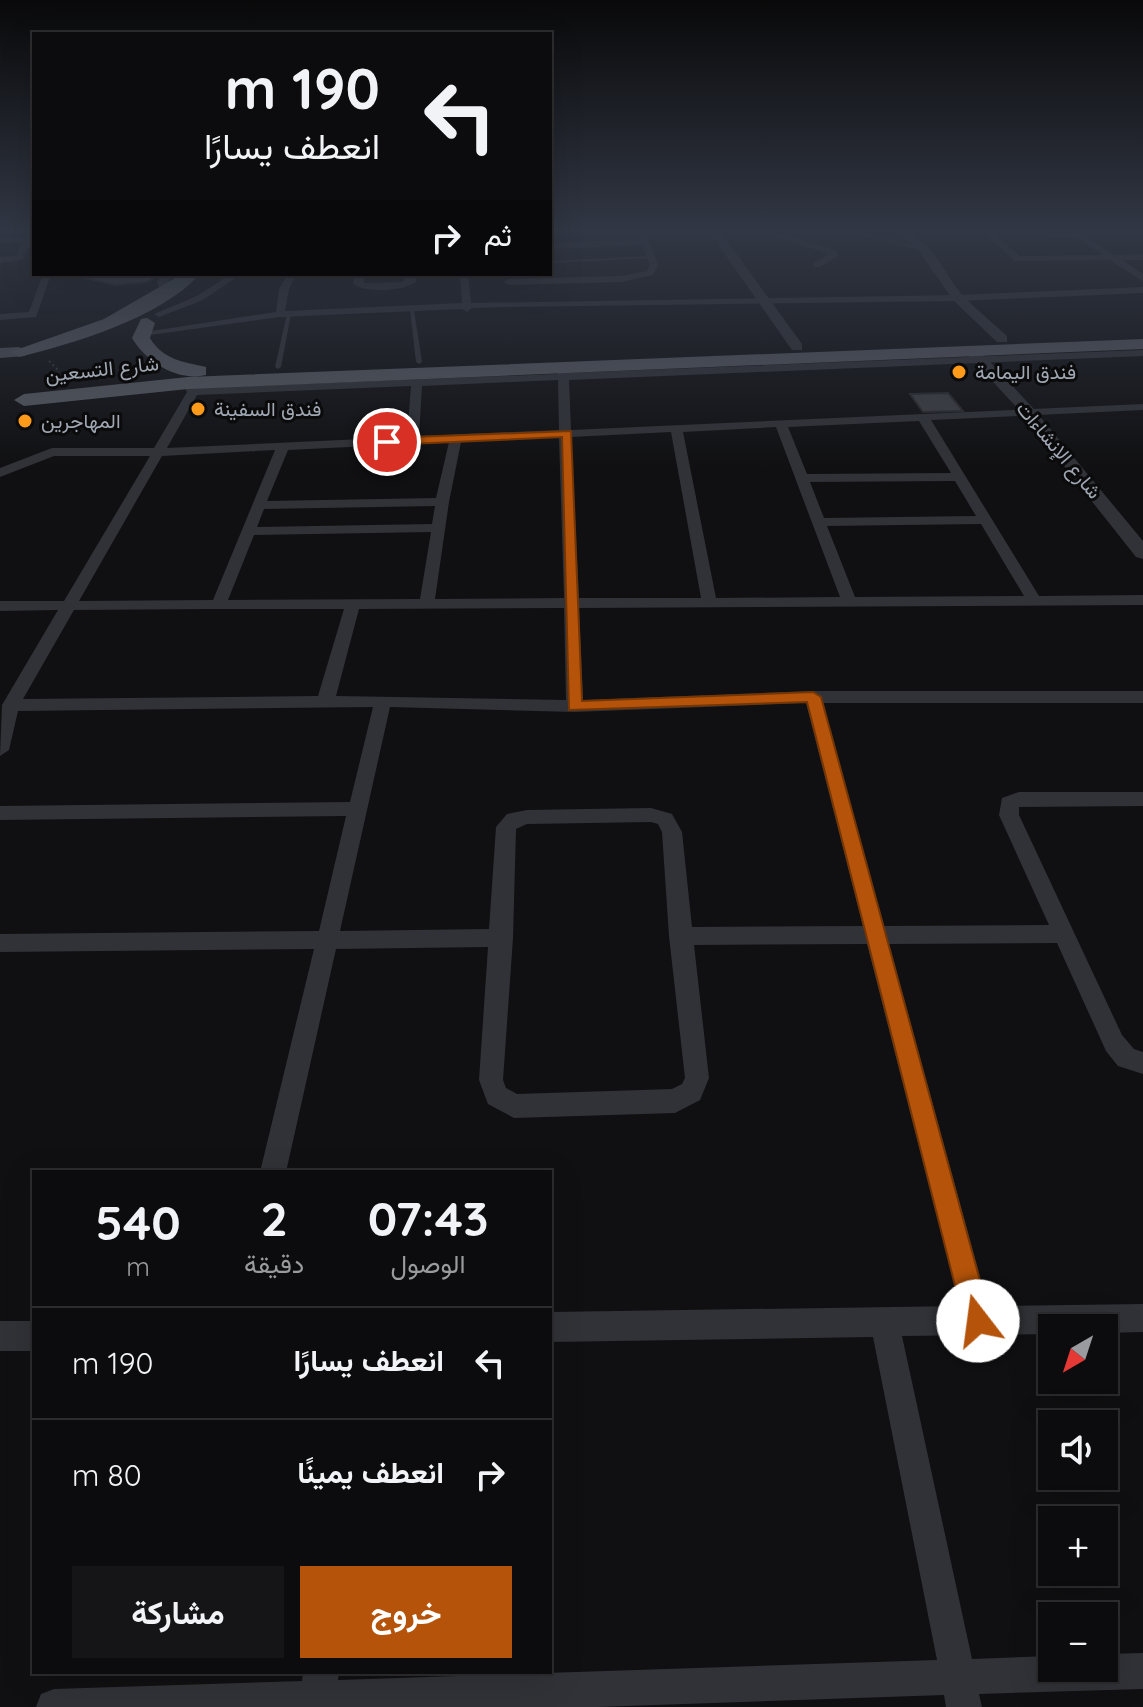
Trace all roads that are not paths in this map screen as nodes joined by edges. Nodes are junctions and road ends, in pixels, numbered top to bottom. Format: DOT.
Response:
graph roads {
  1 [pos="35,310"];
  2 [pos="133,310"];
  3 [pos="167,310"];
  4 [pos="178,310"];
  5 [pos="284,310"];
  6 [pos="412,310"];
  7 [pos="431,310"];
  8 [pos="770,310"];
  9 [pos="971,310"];
  10 [pos="284,314"];
  11 [pos="0,317"];
  12 [pos="150,323"];
  13 [pos="1143,335"];
  14 [pos="120,338"];
  15 [pos="1002,339"];
  16 [pos="1143,344"];
  17 [pos="797,347"];
  18 [pos="971,351"];
  19 [pos="6,353"];
  20 [pos="1143,353"];
  21 [pos="419,362"];
  22 [pos="278,367"];
  23 [pos="107,372"];
  24 [pos="564,373"];
  25 [pos="194,382"];
  26 [pos="417,385"];
  27 [pos="24,400"];
  28 [pos="0,404"];
  29 [pos="1143,407"];
  30 [pos="1027,410"];
  31 [pos="923,417"];
  32 [pos="781,424"];
  33 [pos="677,430"];
  34 [pos="567,433"];
  35 [pos="456,438"];
  36 [pos="413,441"];
  37 [pos="283,446"];
  38 [pos="159,452"];
  39 [pos="0,473"];
  40 [pos="960,477"];
  41 [pos="802,478"];
  42 [pos="442,502"];
  43 [pos="259,505"];
  44 [pos="986,520"];
  45 [pos="819,522"];
  46 [pos="438,528"];
  47 [pos="249,531"];
  48 [pos="1143,553"];
  49 [pos="1143,600"];
  50 [pos="709,601"];
  51 [pos="1035,601"];
  52 [pos="353,603"];
  53 [pos="427,603"];
  54 [pos="850,603"];
  55 [pos="68,605"];
  56 [pos="572,605"];
  57 [pos="0,606"];
  58 [pos="218,607"];
  59 [pos="813,697"];
  60 [pos="1143,697"];
  61 [pos="383,701"];
  62 [pos="325,703"];
  63 [pos="11,705"];
  64 [pos="575,706"];
  65 [pos="0,749"];
  66 [pos="1143,799"];
  67 [pos="358,809"];
  68 [pos="0,813"];
  69 [pos="1065,934"];
  70 [pos="876,935"];
  71 [pos="680,936"];
  72 [pos="502,938"];
  73 [pos="328,939"];
  74 [pos="0,943"];
  75 [pos="1143,1063"];
  76 [pos="273,1170"];
  77 [pos="1143,1318"];
  78 [pos="978,1321"];
  79 [pos="885,1322"];
  80 [pos="552,1327"];
  81 [pos="0,1336"];
  82 [pos="32,1336"];
  83 [pos="1143,1671"];
  84 [pos="319,1685"];
  85 [pos="961,1692"];
  86 [pos="54,1707"];
  1 -- 11 [label="street"];
  2 -- 19 [label="highway"];
  3 -- 12 [label="highway"];
  4 -- 12 [label="street"];
  5 -- 10 [label="street"];
  6 -- 7 [label="street"];
  6 -- 10 [label="street"];
  6 -- 21 [label="lane"];
  8 -- 17 [label="street"];
  9 -- 15 [label="street"];
  10 -- 12 [label="street"];
  10 -- 22 [label="lane"];
  12 -- 14 [label="highway"];
  12 -- 25 [label="highway"];
  13 -- 15 [label="highway, شارع التسعين"];
  15 -- 18 [label="highway, شارع التسعين"];
  16 -- 18 [label="highway, شارع التسعين"];
  17 -- 18 [label="highway, شارع التسعين"];
  17 -- 21 [label="highway, شارع التسعين"];
  18 -- 20 [label="street"];
  18 -- 24 [label="highway, شارع التسعين"];
  18 -- 30 [label="street, شارع الإنشاءات"];
  19 -- 27 [label="highway"];
  21 -- 22 [label="highway, شارع التسعين"];
  22 -- 25 [label="highway, شارع التسعين"];
  23 -- 25 [label="highway, شارع التسعين"];
  24 -- 25 [label="highway, شارع التسعين"];
  24 -- 26 [label="street"];
  24 -- 34 [label="street"];
  25 -- 26 [label="street"];
  25 -- 27 [label="highway, شارع التسعين"];
  25 -- 38 [label="street"];
  26 -- 36 [label="street"];
  27 -- 28 [label="highway"];
  29 -- 30 [label="street"];
  30 -- 31 [label="street"];
  30 -- 48 [label="street, شارع الإنشاءات"];
  31 -- 32 [label="street"];
  31 -- 40 [label="street"];
  32 -- 33 [label="street"];
  32 -- 41 [label="street"];
  33 -- 34 [label="street"];
  33 -- 50 [label="street"];
  34 -- 35 [label="street"];
  34 -- 56 [label="street"];
  35 -- 36 [label="street"];
  35 -- 42 [label="street"];
  36 -- 37 [label="street"];
  37 -- 38 [label="street"];
  37 -- 43 [label="street"];
  38 -- 39 [label="street"];
  38 -- 55 [label="street"];
  40 -- 41 [label="street"];
  40 -- 44 [label="street"];
  41 -- 45 [label="street"];
  42 -- 43 [label="street"];
  42 -- 46 [label="street"];
  43 -- 47 [label="street"];
  44 -- 45 [label="street"];
  44 -- 51 [label="street"];
  45 -- 54 [label="street"];
  46 -- 47 [label="street"];
  46 -- 53 [label="street"];
  47 -- 58 [label="street"];
  49 -- 51 [label="street"];
  50 -- 54 [label="street"];
  50 -- 56 [label="street"];
  51 -- 54 [label="street"];
  52 -- 53 [label="street"];
  52 -- 58 [label="street"];
  52 -- 62 [label="street"];
  53 -- 56 [label="street"];
  55 -- 57 [label="street"];
  55 -- 58 [label="street"];
  55 -- 63 [label="street"];
  56 -- 64 [label="street"];
  59 -- 60 [label="street"];
  59 -- 64 [label="street"];
  59 -- 70 [label="street"];
  61 -- 62 [label="street"];
  61 -- 64 [label="street"];
  61 -- 67 [label="street"];
  62 -- 63 [label="street"];
  63 -- 65 [label="street"];
  66 -- 69 [label="street"];
  67 -- 68 [label="street"];
  67 -- 73 [label="street"];
  69 -- 70 [label="street"];
  69 -- 75 [label="street"];
  70 -- 71 [label="street"];
  70 -- 78 [label="street"];
  71 -- 72 [label="street"];
  71 -- 72 [label="street"];
  72 -- 73 [label="street"];
  73 -- 74 [label="street"];
  73 -- 76 [label="street"];
  77 -- 78 [label="street"];
  78 -- 79 [label="street"];
  79 -- 80 [label="street"];
  79 -- 85 [label="street"];
  81 -- 82 [label="street"];
  83 -- 85 [label="street"];
  84 -- 85 [label="street"];
  84 -- 86 [label="street"];
}
